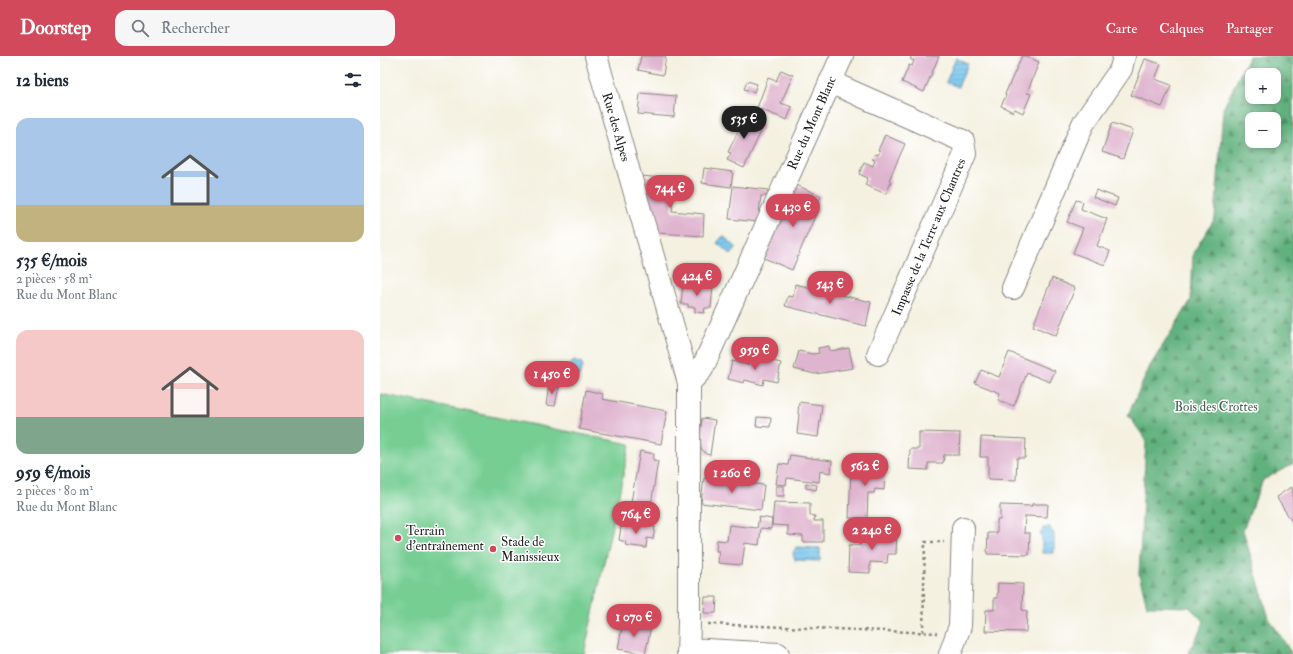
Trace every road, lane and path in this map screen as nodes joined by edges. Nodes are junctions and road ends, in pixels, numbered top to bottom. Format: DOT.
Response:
graph roads {
  1 [pos="596,56"];
  2 [pos="842,56"];
  3 [pos="1124,56"];
  4 [pos="830,82"];
  5 [pos="1013,288"];
  6 [pos="878,354"];
  7 [pos="689,383"];
  8 [pos="963,535"];
  9 [pos="689,623"];
  10 [pos="923,632"];
  11 [pos="958,634"];
  12 [pos="688,651"];
  13 [pos="778,654"];
  14 [pos="950,654"];
  1 -- 7 [label="street, Rue des Alpes"];
  2 -- 4 [label="street, Rue du Mont Blanc"];
  3 -- 5 [label="street"];
  4 -- 6 [label="street, Impasse de la Terre aux Chantres"];
  4 -- 7 [label="street, Rue du Mont Blanc"];
  7 -- 9 [label="street, Rue des Alpes"];
  8 -- 10 [label="path"];
  8 -- 11 [label="street"];
  9 -- 10 [label="path"];
  9 -- 12 [label="street, Rue des Alpes"];
  10 -- 11 [label="path"];
  11 -- 14 [label="street"];
  12 -- 13 [label="street"];
}
